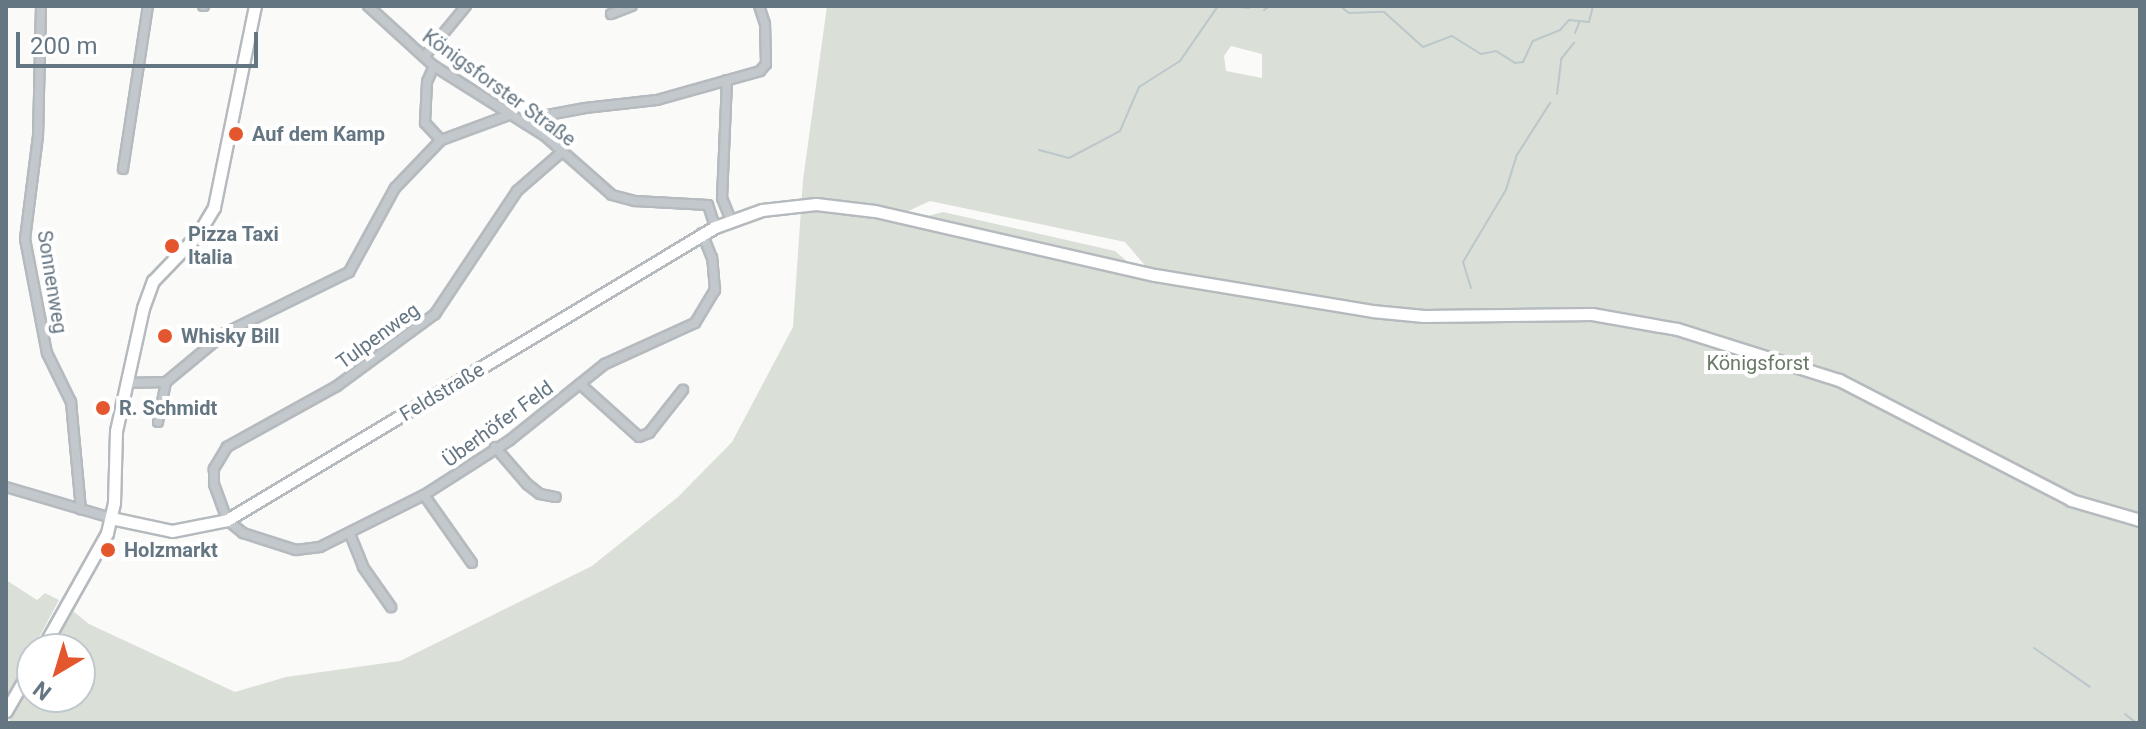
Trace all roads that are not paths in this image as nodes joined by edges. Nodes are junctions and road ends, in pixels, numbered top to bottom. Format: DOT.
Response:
graph roads {
  1 [pos="41,6"];
  2 [pos="148,6"];
  3 [pos="255,6"];
  4 [pos="368,6"];
  5 [pos="466,6"];
  6 [pos="632,6"];
  7 [pos="759,6"];
  8 [pos="611,14"];
  9 [pos="424,57"];
  10 [pos="434,66"];
  11 [pos="727,80"];
  12 [pos="509,115"];
  13 [pos="526,124"];
  14 [pos="441,140"];
  15 [pos="563,151"];
  16 [pos="123,169"];
  17 [pos="722,198"];
  18 [pos="708,205"];
  19 [pos="731,220"];
  20 [pos="715,227"];
  21 [pos="702,233"];
  22 [pos="166,382"];
  23 [pos="126,383"];
  24 [pos="580,384"];
  25 [pos="683,390"];
  26 [pos="158,422"];
  27 [pos="495,447"];
  28 [pos="6,487"];
  29 [pos="424,495"];
  30 [pos="556,497"];
  31 [pos="81,510"];
  32 [pos="111,518"];
  33 [pos="227,520"];
  34 [pos="2140,520"];
  35 [pos="350,534"];
  36 [pos="472,563"];
  37 [pos="391,607"];
  38 [pos="50,633"];
  1 -- 31 [label="street, Sonnenweg"];
  2 -- 16 [label="street"];
  3 -- 23 [label="main road"];
  4 -- 9 [label="street, Königsforster Straße"];
  5 -- 9 [label="street"];
  6 -- 8 [label="street"];
  7 -- 11 [label="street"];
  9 -- 10 [label="street, Königsforster Straße"];
  10 -- 12 [label="street, Königsforster Straße"];
  10 -- 14 [label="street"];
  11 -- 13 [label="street"];
  11 -- 17 [label="street"];
  12 -- 13 [label="street, Königsforster Straße"];
  12 -- 14 [label="street"];
  13 -- 15 [label="street, Königsforster Straße"];
  14 -- 22 [label="street"];
  15 -- 18 [label="street, Königsforster Straße"];
  15 -- 33 [label="street, Tulpenweg"];
  17 -- 18 [label="street"];
  17 -- 19 [label="street"];
  18 -- 20 [label="street"];
  19 -- 20 [label="main road, Feldstraße"];
  19 -- 34 [label="main road, Feldstraße"];
  20 -- 21 [label="main road, Feldstraße"];
  21 -- 24 [label="street, Überhöfer Feld"];
  21 -- 33 [label="main road, Feldstraße"];
  22 -- 23 [label="street"];
  22 -- 26 [label="street"];
  23 -- 32 [label="main road"];
  24 -- 25 [label="street"];
  24 -- 27 [label="street, Überhöfer Feld"];
  27 -- 29 [label="street, Überhöfer Feld"];
  27 -- 30 [label="street"];
  28 -- 31 [label="street"];
  29 -- 35 [label="street, Überhöfer Feld"];
  29 -- 36 [label="street"];
  31 -- 32 [label="street"];
  32 -- 33 [label="main road, Feldstraße"];
  32 -- 38 [label="main road"];
  33 -- 35 [label="street, Überhöfer Feld"];
  35 -- 37 [label="street"];
}
